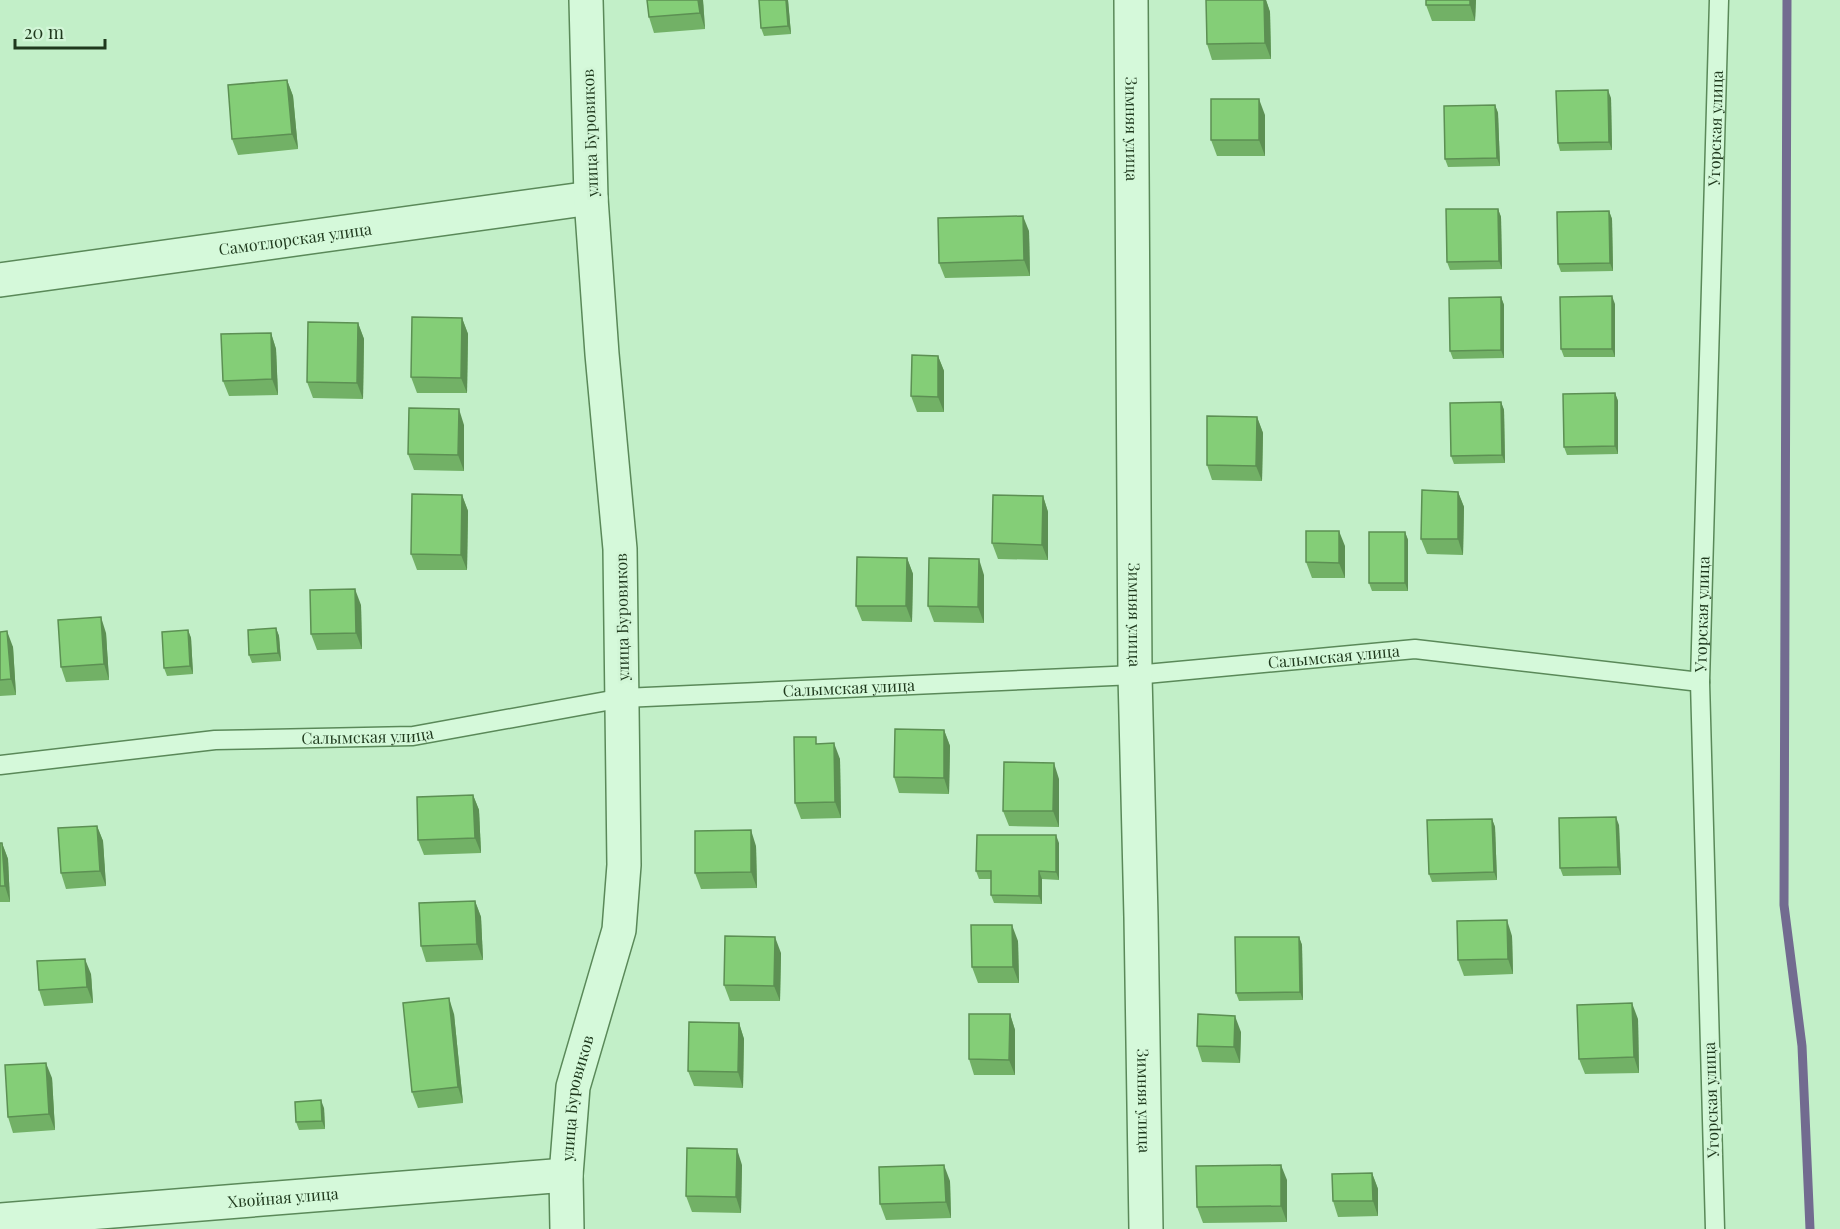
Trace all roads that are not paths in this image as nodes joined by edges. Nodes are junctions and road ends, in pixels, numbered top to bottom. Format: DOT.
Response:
graph roads {
  1 [pos="586,0"];
  2 [pos="1131,0"];
  3 [pos="1719,0"];
  4 [pos="591,198"];
  5 [pos="0,280"];
  6 [pos="1135,675"];
  7 [pos="1700,682"];
  8 [pos="623,698"];
  9 [pos="0,765"];
  10 [pos="566,1175"];
  11 [pos="0,1220"];
  12 [pos="567,1229"];
  13 [pos="1146,1229"];
  14 [pos="1715,1229"];
  1 -- 4 [label="street, улица Буровиков"];
  2 -- 6 [label="street, Зимняя улица"];
  3 -- 7 [label="lane, Угорская улица"];
  4 -- 5 [label="street, Самотлорская улица"];
  4 -- 8 [label="street, улица Буровиков"];
  6 -- 7 [label="lane, Салымская улица"];
  6 -- 8 [label="lane, Салымская улица"];
  6 -- 13 [label="street, Зимняя улица"];
  7 -- 14 [label="lane, Угорская улица"];
  8 -- 9 [label="lane, Салымская улица"];
  8 -- 10 [label="street, улица Буровиков"];
  10 -- 11 [label="street, Хвойная улица"];
  10 -- 12 [label="street, улица Буровиков"];
}
